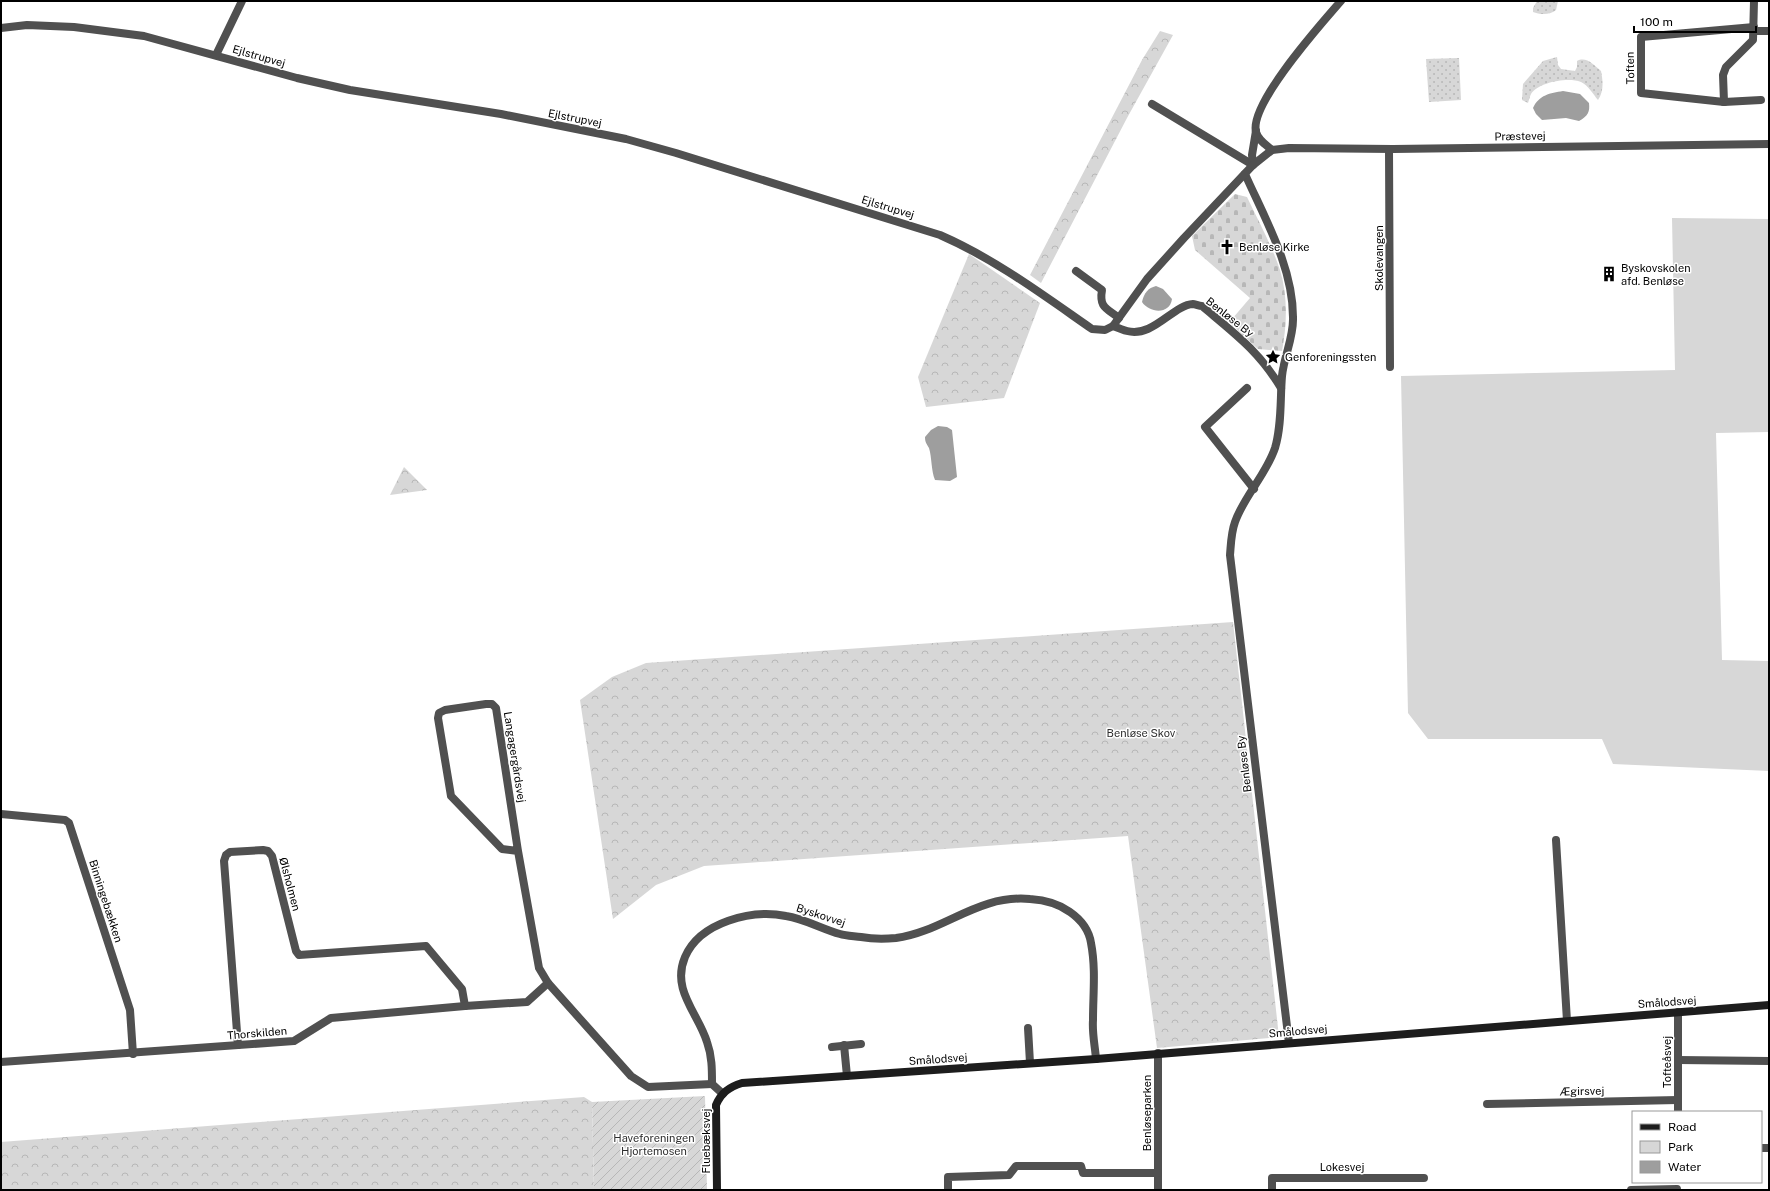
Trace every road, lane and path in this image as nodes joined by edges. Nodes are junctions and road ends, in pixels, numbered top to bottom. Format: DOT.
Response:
graph roads {
  1 [pos="242,1"];
  2 [pos="1341,1"];
  3 [pos="1754,1"];
  4 [pos="1,28"];
  5 [pos="1754,29"];
  6 [pos="1769,31"];
  7 [pos="216,55"];
  8 [pos="1760,100"];
  9 [pos="1724,102"];
  10 [pos="1152,104"];
  11 [pos="1256,131"];
  12 [pos="1769,144"];
  13 [pos="1389,149"];
  14 [pos="1272,150"];
  15 [pos="1253,165"];
  16 [pos="1245,174"];
  17 [pos="1076,271"];
  18 [pos="1119,318"];
  19 [pos="1113,326"];
  20 [pos="1283,365"];
  21 [pos="1390,367"];
  22 [pos="1270,369"];
  23 [pos="1247,388"];
  24 [pos="1281,388"];
  25 [pos="1254,489"];
  26 [pos="1,814"];
  27 [pos="1556,840"];
  28 [pos="518,851"];
  29 [pos="548,984"];
  30 [pos="1769,1005"];
  31 [pos="465,1006"];
  32 [pos="1678,1012"];
  33 [pos="1567,1020"];
  34 [pos="1028,1028"];
  35 [pos="1289,1042"];
  36 [pos="861,1044"];
  37 [pos="238,1045"];
  38 [pos="844,1045"];
  39 [pos="832,1047"];
  40 [pos="1158,1053"];
  41 [pos="133,1054"];
  42 [pos="1096,1059"];
  43 [pos="1678,1060"];
  44 [pos="1769,1061"];
  45 [pos="1,1062"];
  46 [pos="1030,1063"];
  47 [pos="847,1076"];
  48 [pos="712,1084"];
  49 [pos="723,1094"];
  50 [pos="1678,1100"];
  51 [pos="1487,1104"];
  52 [pos="1678,1111"];
  53 [pos="1158,1173"];
  54 [pos="1424,1178"];
  55 [pos="1677,1187"];
  56 [pos="717,1190"];
  57 [pos="948,1190"];
  58 [pos="1158,1190"];
  59 [pos="1272,1190"];
  60 [pos="1632,1190"];
  1 -- 7 [label="street"];
  2 -- 11 [label="street"];
  3 -- 5 [label="street"];
  4 -- 7 [label="street, Ejlstrupvej"];
  5 -- 6 [label="street"];
  5 -- 9 [label="street"];
  5 -- 9 [label="street, Toften"];
  7 -- 19 [label="street, Ejlstrupvej"];
  8 -- 9 [label="street, Toften"];
  10 -- 15 [label="street"];
  11 -- 14 [label="street"];
  11 -- 15 [label="street"];
  12 -- 13 [label="street, Præstevej"];
  13 -- 14 [label="street, Præstevej"];
  13 -- 21 [label="street, Skolevangen"];
  14 -- 15 [label="street"];
  15 -- 16 [label="street"];
  16 -- 18 [label="street"];
  16 -- 20 [label="street, Benløse By"];
  17 -- 18 [label="street"];
  18 -- 19 [label="street"];
  19 -- 22 [label="street, Benløse By"];
  20 -- 22 [label="street"];
  20 -- 24 [label="street, Benløse By"];
  22 -- 24 [label="street, Benløse By"];
  23 -- 25 [label="street"];
  24 -- 25 [label="street, Benløse By"];
  25 -- 35 [label="street, Benløse By"];
  26 -- 41 [label="street, Binningebækken"];
  27 -- 33 [label="street"];
  28 -- 28 [label="street, Langagergårdsvej"];
  28 -- 29 [label="street, Langagergårdsvej"];
  29 -- 31 [label="street, Thorskilden"];
  29 -- 48 [label="street, Langagergårdsvej"];
  30 -- 32 [label="street, Smålodsvej"];
  31 -- 37 [label="street, Thorskilden"];
  31 -- 37 [label="street, Ølsholmen"];
  32 -- 33 [label="street, Smålodsvej"];
  32 -- 43 [label="street, Tofteåsvej"];
  33 -- 35 [label="street, Smålodsvej"];
  34 -- 46 [label="street"];
  35 -- 40 [label="street, Smålodsvej"];
  36 -- 38 [label="street"];
  37 -- 41 [label="street, Thorskilden"];
  38 -- 39 [label="street"];
  38 -- 47 [label="street"];
  40 -- 42 [label="street, Smålodsvej"];
  40 -- 53 [label="street, Benløseparken"];
  41 -- 45 [label="street, Thorskilden"];
  42 -- 46 [label="street, Smålodsvej"];
  42 -- 48 [label="street, Byskovvej"];
  43 -- 44 [label="street"];
  43 -- 50 [label="street, Tofteåsvej"];
  46 -- 47 [label="street, Smålodsvej"];
  47 -- 49 [label="street, Smålodsvej"];
  48 -- 49 [label="street"];
  49 -- 56 [label="street, Fluebæksvej"];
  50 -- 51 [label="street, Ægirsvej"];
  50 -- 52 [label="street, Tofteåsvej"];
  53 -- 57 [label="street"];
  53 -- 58 [label="street, Benløseparken"];
  54 -- 59 [label="street, Lokesvej"];
  55 -- 60 [label="street"];
}
